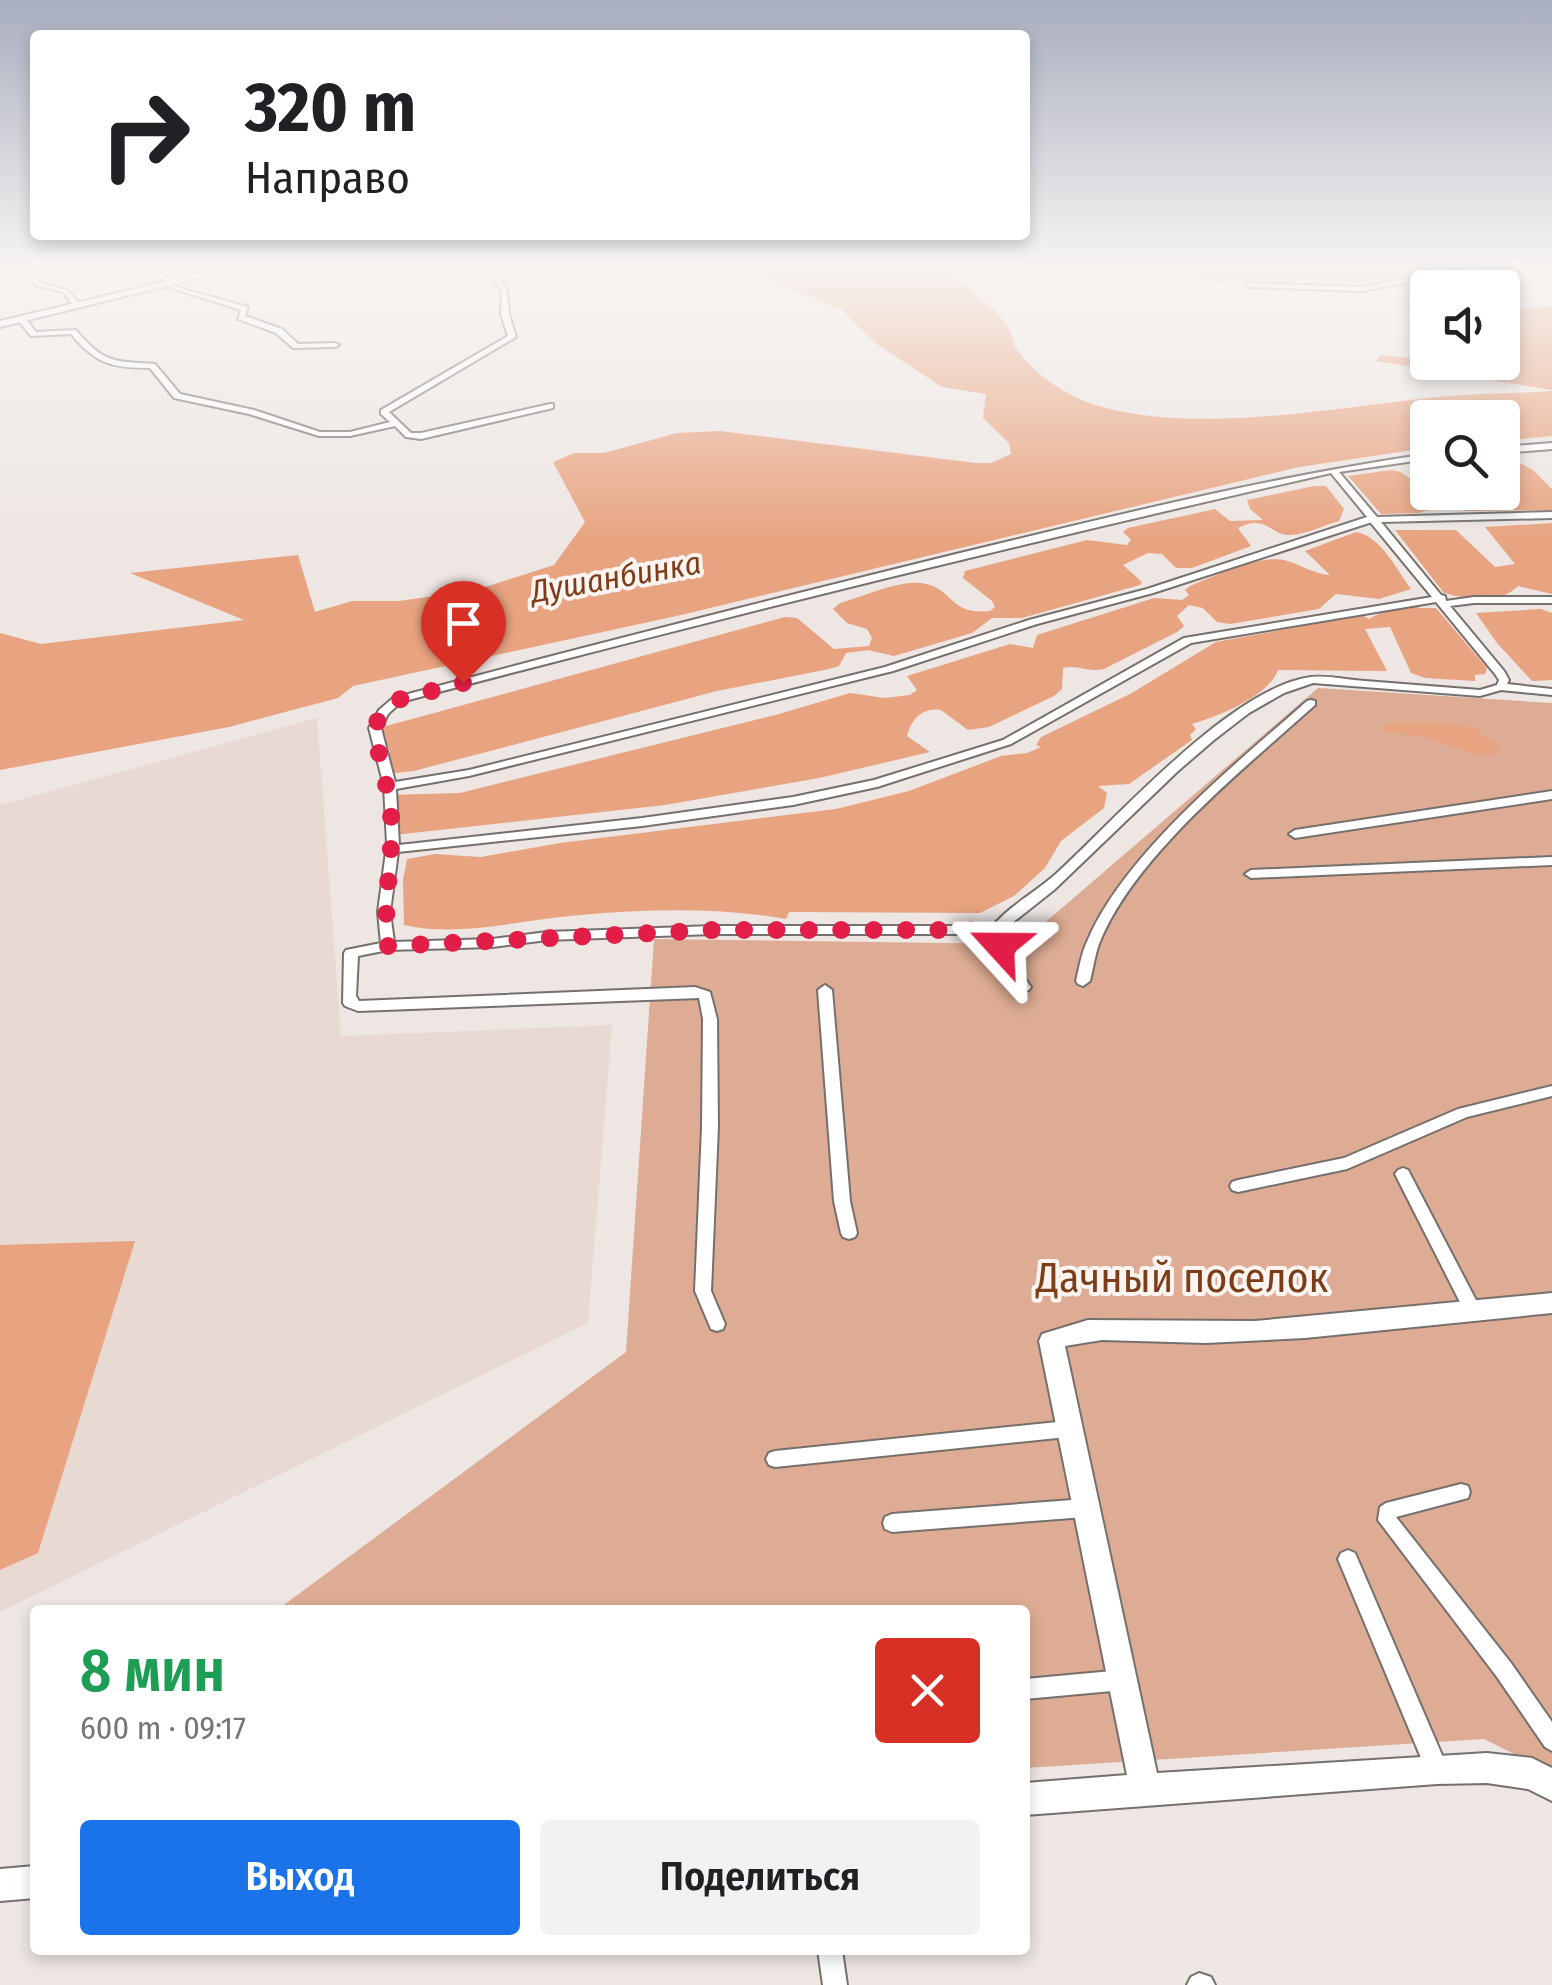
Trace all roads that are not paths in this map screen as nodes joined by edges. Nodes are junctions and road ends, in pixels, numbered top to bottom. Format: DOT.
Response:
graph roads {
  1 [pos="97,359"];
  2 [pos="476,359"];
  3 [pos="550,406"];
  4 [pos="394,424"];
  5 [pos="1552,446"];
  6 [pos="1520,449"];
  7 [pos="1410,459"];
  8 [pos="1334,470"];
  9 [pos="1552,515"];
  10 [pos="1375,519"];
  11 [pos="1552,600"];
  12 [pos="1444,601"];
  13 [pos="1500,687"];
  14 [pos="1552,692"];
  15 [pos="1312,703"];
  16 [pos="390,786"];
  17 [pos="1552,795"];
  18 [pos="1295,834"];
  19 [pos="392,849"];
  20 [pos="1552,862"];
  21 [pos="1251,874"];
  22 [pos="996,930"];
  23 [pos="388,946"];
  24 [pos="1083,980"];
  25 [pos="1024,987"];
  26 [pos="826,990"];
  27 [pos="1552,1090"];
  28 [pos="1403,1174"];
  29 [pos="1238,1186"];
  30 [pos="849,1234"];
  31 [pos="1552,1304"];
  32 [pos="1473,1311"];
  33 [pos="717,1324"];
  34 [pos="1067,1429"];
  35 [pos="774,1459"];
  36 [pos="1461,1492"];
  37 [pos="1084,1508"];
  38 [pos="892,1523"];
  39 [pos="1348,1559"];
  40 [pos="1124,1680"];
  41 [pos="1030,1689"];
  42 [pos="1552,1740"];
  43 [pos="1437,1769"];
  44 [pos="1552,1785"];
  45 [pos="1145,1789"];
  46 [pos="1030,1800"];
  47 [pos="30,1882"];
  48 [pos="0,1885"];
  49 [pos="831,1955"];
  50 [pos="835,1985"];
  1 -- 4 [label="street"];
  2 -- 4 [label="street"];
  3 -- 4 [label="street"];
  5 -- 6 [label="street"];
  7 -- 8 [label="street"];
  8 -- 10 [label="street"];
  8 -- 16 [label="street"];
  9 -- 10 [label="street"];
  10 -- 12 [label="street"];
  10 -- 16 [label="street"];
  11 -- 12 [label="street"];
  12 -- 13 [label="street"];
  12 -- 19 [label="street"];
  13 -- 14 [label="street"];
  13 -- 22 [label="street"];
  15 -- 24 [label="street"];
  16 -- 19 [label="street"];
  17 -- 18 [label="street"];
  19 -- 23 [label="street"];
  20 -- 21 [label="street"];
  22 -- 23 [label="street"];
  22 -- 25 [label="street"];
  23 -- 33 [label="street"];
  26 -- 30 [label="street"];
  27 -- 29 [label="street"];
  28 -- 32 [label="street"];
  31 -- 32 [label="street"];
  32 -- 34 [label="street"];
  34 -- 35 [label="street"];
  34 -- 37 [label="street"];
  36 -- 42 [label="street"];
  37 -- 38 [label="street"];
  37 -- 40 [label="street"];
  39 -- 43 [label="street"];
  40 -- 41 [label="street"];
  40 -- 45 [label="street"];
  43 -- 44 [label="street"];
  43 -- 45 [label="street"];
  45 -- 46 [label="street"];
  47 -- 48 [label="street"];
  49 -- 50 [label="street"];
}
